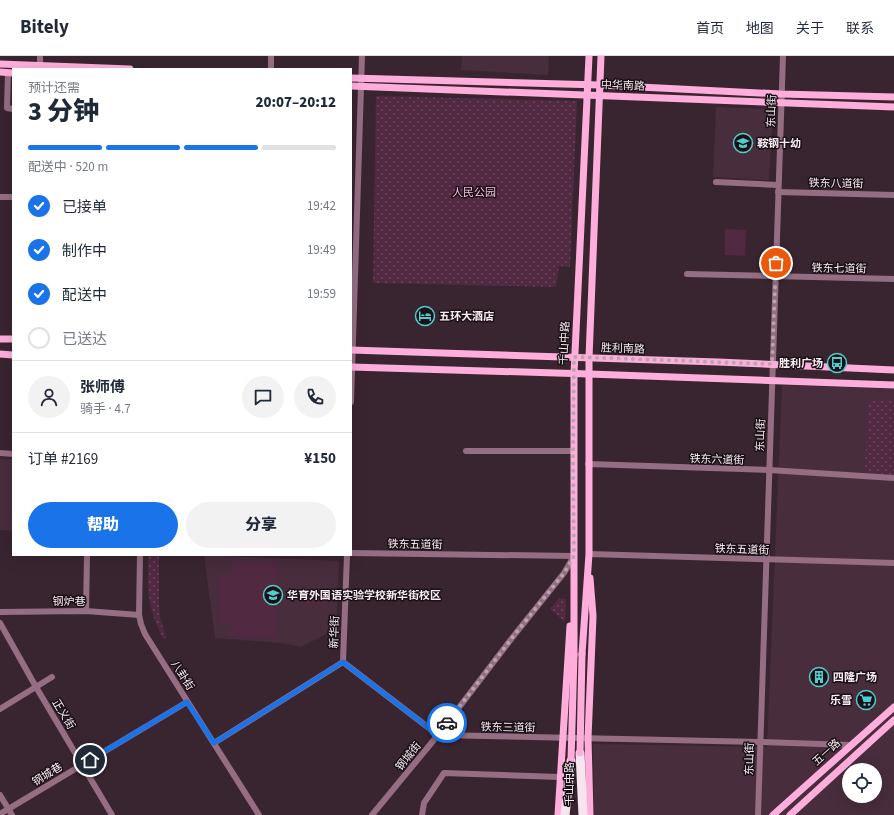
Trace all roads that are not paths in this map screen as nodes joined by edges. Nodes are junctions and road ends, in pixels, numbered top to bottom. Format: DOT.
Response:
graph roads {
  1 [pos="40,56"];
  2 [pos="271,56"];
  3 [pos="362,56"];
  4 [pos="589,56"];
  5 [pos="601,56"];
  6 [pos="783,56"];
  7 [pos="0,64"];
  8 [pos="40,65"];
  9 [pos="108,68"];
  10 [pos="271,68"];
  11 [pos="0,72"];
  12 [pos="11,73"];
  13 [pos="352,78"];
  14 [pos="361,83"];
  15 [pos="588,84"];
  16 [pos="600,85"];
  17 [pos="352,86"];
  18 [pos="588,94"];
  19 [pos="781,94"];
  20 [pos="599,95"];
  21 [pos="894,97"];
  22 [pos="781,102"];
  23 [pos="894,107"];
  24 [pos="12,109"];
  25 [pos="716,182"];
  26 [pos="778,188"];
  27 [pos="894,195"];
  28 [pos="0,197"];
  29 [pos="12,197"];
  30 [pos="687,274"];
  31 [pos="775,276"];
  32 [pos="894,279"];
  33 [pos="0,339"];
  34 [pos="12,339"];
  35 [pos="352,350"];
  36 [pos="0,354"];
  37 [pos="12,355"];
  38 [pos="574,357"];
  39 [pos="589,358"];
  40 [pos="772,364"];
  41 [pos="352,367"];
  42 [pos="894,370"];
  43 [pos="574,374"];
  44 [pos="589,374"];
  45 [pos="772,381"];
  46 [pos="894,385"];
  47 [pos="466,451"];
  48 [pos="574,451"];
  49 [pos="0,453"];
  50 [pos="12,454"];
  51 [pos="588,464"];
  52 [pos="769,470"];
  53 [pos="894,478"];
  54 [pos="352,553"];
  55 [pos="589,554"];
  56 [pos="88,556"];
  57 [pos="140,556"];
  58 [pos="347,556"];
  59 [pos="574,556"];
  60 [pos="766,560"];
  61 [pos="894,563"];
  62 [pos="86,611"];
  63 [pos="0,612"];
  64 [pos="138,615"];
  65 [pos="0,623"];
  66 [pos="343,662"];
  67 [pos="52,677"];
  68 [pos="36,688"];
  69 [pos="187,702"];
  70 [pos="894,707"];
  71 [pos="0,709"];
  72 [pos="894,720"];
  73 [pos="438,735"];
  74 [pos="562,738"];
  75 [pos="588,738"];
  76 [pos="760,742"];
  77 [pos="214,743"];
  78 [pos="850,746"];
  79 [pos="580,753"];
  80 [pos="571,761"];
  81 [pos="82,765"];
  82 [pos="560,777"];
  83 [pos="0,795"];
  84 [pos="8,809"];
  85 [pos="0,814"];
  86 [pos="12,815"];
  87 [pos="112,815"];
  88 [pos="259,815"];
  89 [pos="372,815"];
  90 [pos="422,815"];
  91 [pos="558,815"];
  92 [pos="565,815"];
  93 [pos="570,815"];
  94 [pos="580,815"];
  95 [pos="583,815"];
  96 [pos="590,815"];
  97 [pos="758,815"];
  98 [pos="772,815"];
  99 [pos="790,815"];
  1 -- 8 [label="street"];
  2 -- 10 [label="street"];
  3 -- 14 [label="street"];
  4 -- 15 [label="main road, 千山中路"];
  5 -- 16 [label="main road"];
  6 -- 19 [label="street, 东山街"];
  7 -- 8 [label="main road"];
  8 -- 9 [label="main road"];
  11 -- 12 [label="main road"];
  12 -- 24 [label="street"];
  13 -- 14 [label="main road"];
  14 -- 15 [label="main road"];
  14 -- 17 [label="main road, 中华南路"];
  14 -- 18 [label="main road, 中华南路"];
  14 -- 35 [label="street"];
  15 -- 16 [label="main road"];
  15 -- 18 [label="main road, 千山中路"];
  16 -- 19 [label="main road"];
  16 -- 20 [label="main road"];
  18 -- 20 [label="main road, 中华南路"];
  18 -- 38 [label="main road, 千山中路"];
  19 -- 21 [label="main road"];
  19 -- 22 [label="street, 东山街"];
  20 -- 22 [label="main road, 中华南路"];
  20 -- 39 [label="main road"];
  22 -- 23 [label="main road, 中华南路"];
  22 -- 26 [label="street, 东山街"];
  25 -- 26 [label="street, 铁东八道街"];
  26 -- 27 [label="street, 铁东八道街"];
  26 -- 31 [label="street, 东山街"];
  28 -- 29 [label="street"];
  30 -- 31 [label="street, 铁东七道街"];
  31 -- 32 [label="street, 铁东七道街"];
  31 -- 40 [label="street, 东山街"];
  33 -- 34 [label="main road"];
  35 -- 38 [label="main road, 胜利南路"];
  36 -- 37 [label="main road"];
  38 -- 39 [label="main road, 胜利南路"];
  38 -- 43 [label="main road, 千山中路"];
  39 -- 40 [label="main road, 胜利南路"];
  39 -- 44 [label="main road"];
  40 -- 42 [label="main road, 胜利南路"];
  40 -- 45 [label="street, 东山街"];
  41 -- 43 [label="main road"];
  43 -- 44 [label="main road"];
  43 -- 48 [label="main road, 千山中路"];
  44 -- 45 [label="main road"];
  44 -- 51 [label="main road"];
  45 -- 46 [label="main road"];
  45 -- 52 [label="street, 东山街"];
  47 -- 48 [label="street"];
  48 -- 59 [label="main road, 千山中路"];
  49 -- 50 [label="street"];
  51 -- 52 [label="street, 铁东六道街"];
  51 -- 55 [label="main road"];
  52 -- 53 [label="street, 铁东六道街"];
  52 -- 60 [label="street, 东山街"];
  54 -- 59 [label="street, 铁东五道街"];
  55 -- 60 [label="street, 铁东五道街"];
  55 -- 75 [label="main road"];
  55 -- 79 [label="main road, 千山中路, bridge"];
  56 -- 62 [label="street"];
  57 -- 64 [label="street, 八卦街"];
  58 -- 66 [label="street, 新华街"];
  59 -- 73 [label="street, 钢城街"];
  59 -- 74 [label="main road"];
  59 -- 80 [label="main road, 千山中路, bridge"];
  60 -- 61 [label="street, 铁东五道街"];
  60 -- 76 [label="street, 东山街"];
  62 -- 63 [label="street, 钢炉巷"];
  62 -- 64 [label="street, 钢炉巷"];
  64 -- 69 [label="street, 八卦街"];
  65 -- 68 [label="street, 正义街"];
  66 -- 73 [label="street"];
  66 -- 77 [label="street"];
  67 -- 68 [label="street"];
  68 -- 71 [label="street"];
  68 -- 81 [label="street, 正义街"];
  69 -- 77 [label="street, 八卦街"];
  69 -- 81 [label="street, 钢城巷"];
  70 -- 78 [label="main road, 五一路"];
  72 -- 99 [label="main road, 五一路"];
  73 -- 74 [label="street, 铁东三道街"];
  73 -- 89 [label="street, 钢城街"];
  74 -- 75 [label="street, 铁东三道街"];
  74 -- 82 [label="main road"];
  75 -- 76 [label="street, 铁东三道街"];
  75 -- 96 [label="main road"];
  76 -- 78 [label="street, 铁东三道街"];
  76 -- 97 [label="street, 东山街"];
  77 -- 88 [label="street, 八卦街"];
  78 -- 98 [label="main road, 五一路"];
  79 -- 94 [label="main road, 千山中路"];
  79 -- 95 [label="highway"];
  80 -- 92 [label="highway"];
  80 -- 93 [label="main road, 千山中路"];
  81 -- 84 [label="street, 钢城巷"];
  81 -- 87 [label="street, 正义街"];
  82 -- 90 [label="street"];
  82 -- 91 [label="main road"];
  83 -- 84 [label="street"];
  84 -- 85 [label="street, 钢城巷"];
  84 -- 86 [label="street"];
}
